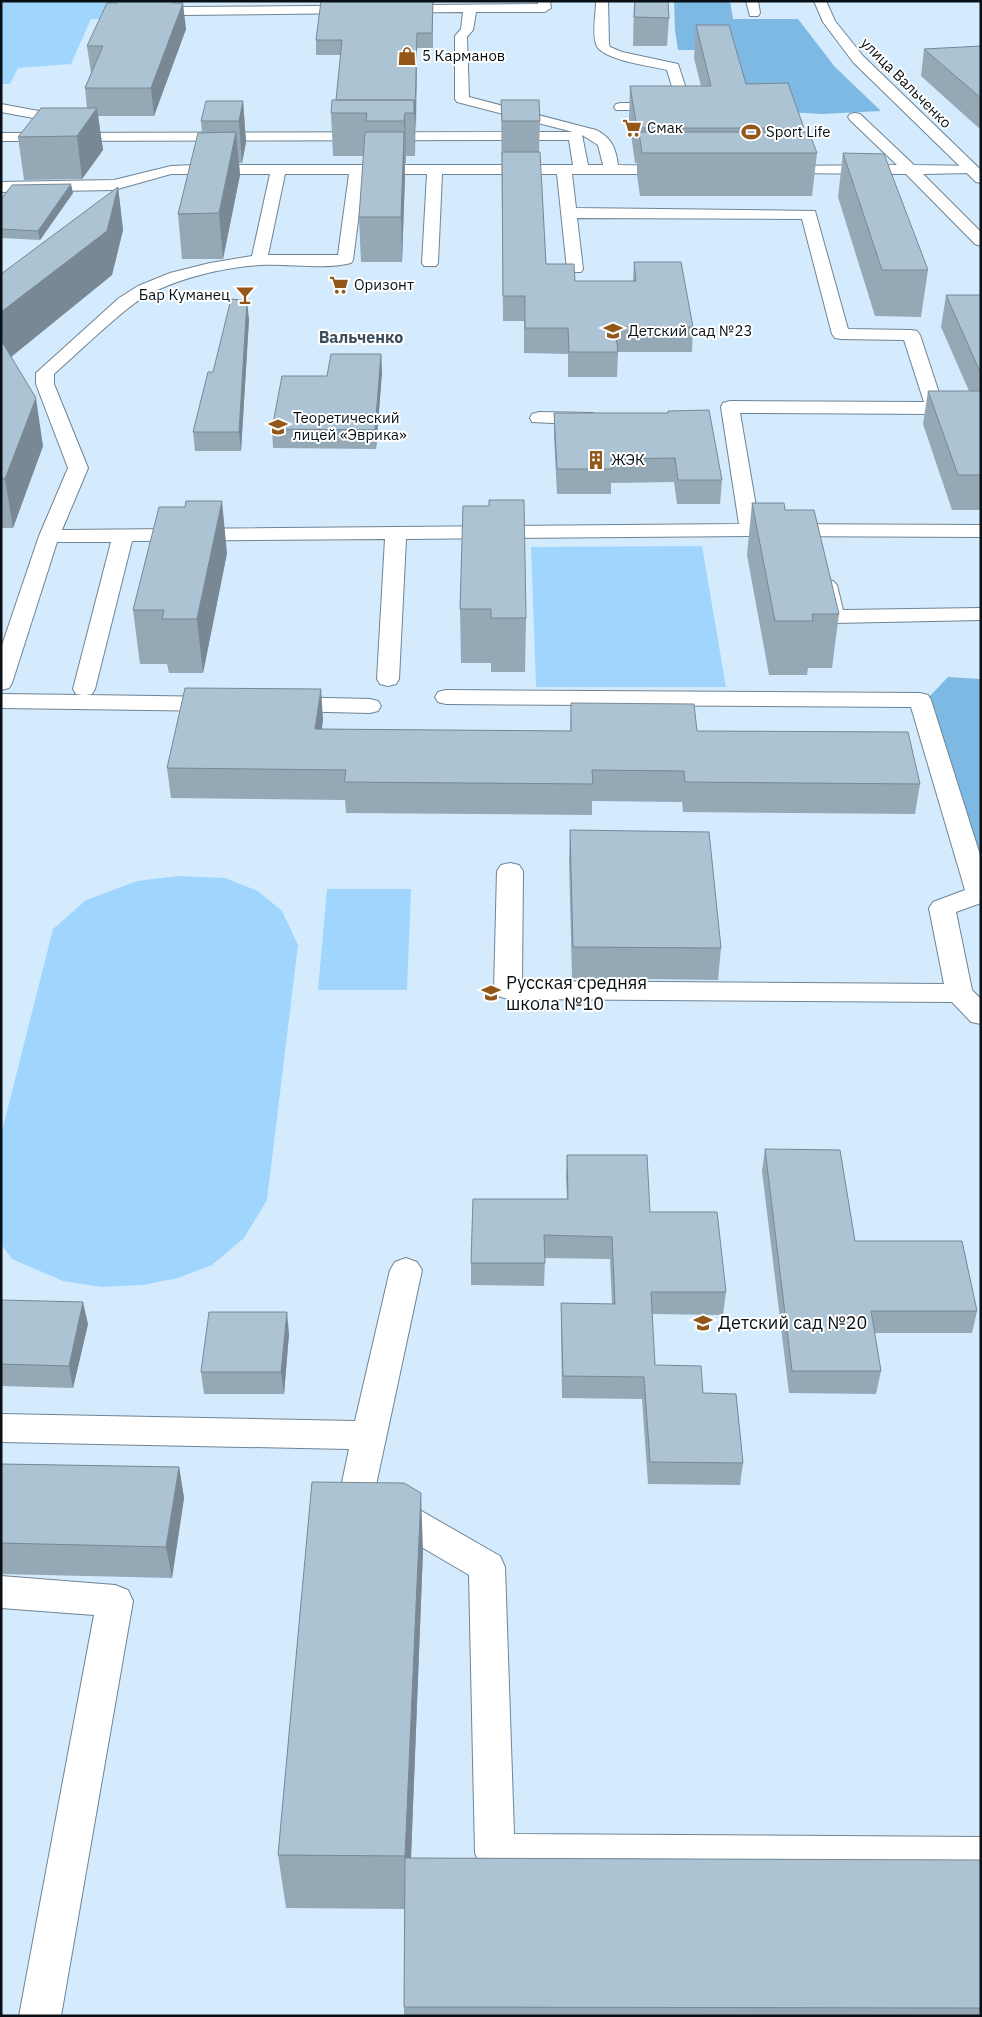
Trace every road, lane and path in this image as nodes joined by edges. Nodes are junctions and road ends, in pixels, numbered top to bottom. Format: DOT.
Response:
graph roads {
  1 [pos="163,1"];
  2 [pos="544,1"];
  3 [pos="602,1"];
  4 [pos="820,1"];
  5 [pos="470,8"];
  6 [pos="621,107"];
  7 [pos="1,108"];
  8 [pos="855,117"];
  9 [pos="1,137"];
  10 [pos="124,137"];
  11 [pos="179,137"];
  12 [pos="278,169"];
  13 [pos="357,169"];
  14 [pos="171,170"];
  15 [pos="435,170"];
  16 [pos="564,170"];
  17 [pos="581,170"];
  18 [pos="611,170"];
  19 [pos="689,170"];
  20 [pos="768,170"];
  21 [pos="911,170"];
  22 [pos="976,174"];
  23 [pos="2,188"];
  24 [pos="569,213"];
  25 [pos="981,242"];
  26 [pos="259,260"];
  27 [pos="430,263"];
  28 [pos="575,269"];
  29 [pos="539,418"];
  30 [pos="607,419"];
  31 [pos="714,422"];
  32 [pos="733,422"];
  33 [pos="750,530"];
  34 [pos="981,530"];
  35 [pos="396,533"];
  36 [pos="123,535"];
  37 [pos="49,536"];
  38 [pos="816,550"];
  39 [pos="981,614"];
  40 [pos="10,633"];
  41 [pos="388,679"];
  42 [pos="1,683"];
  43 [pos="84,689"];
  44 [pos="446,697"];
  45 [pos="1,701"];
  46 [pos="370,706"];
  47 [pos="510,871"];
  48 [pos="959,993"];
  49 [pos="981,1015"];
  50 [pos="406,1270"];
  51 [pos="1,1428"];
  52 [pos="369,1435"];
  53 [pos="1,1592"];
  54 [pos="981,1857"];
  55 [pos="40,2016"];
  1 -- 5 [label="street"];
  2 -- 5 [label="street"];
  3 -- 6 [label="street"];
  4 -- 22 [label="street, улица Вальченко"];
  5 -- 18 [label="street"];
  7 -- 10 [label="street"];
  8 -- 21 [label="street"];
  9 -- 10 [label="street"];
  10 -- 11 [label="street"];
  11 -- 14 [label="street"];
  11 -- 17 [label="street"];
  12 -- 13 [label="street"];
  12 -- 14 [label="street"];
  12 -- 26 [label="street"];
  13 -- 15 [label="street"];
  13 -- 26 [label="street"];
  14 -- 23 [label="street"];
  15 -- 16 [label="street"];
  15 -- 27 [label="street"];
  16 -- 17 [label="street"];
  16 -- 24 [label="street"];
  17 -- 18 [label="street"];
  18 -- 19 [label="street"];
  20 -- 21 [label="street"];
  21 -- 22 [label="street"];
  21 -- 25 [label="street"];
  24 -- 28 [label="street"];
  24 -- 32 [label="street"];
  26 -- 37 [label="street"];
  29 -- 30 [label="street"];
  31 -- 32 [label="street"];
  32 -- 33 [label="street"];
  33 -- 35 [label="street"];
  33 -- 38 [label="street"];
  34 -- 38 [label="street"];
  35 -- 36 [label="street"];
  35 -- 41 [label="street"];
  36 -- 37 [label="street"];
  36 -- 43 [label="street"];
  37 -- 40 [label="street"];
  38 -- 39 [label="street"];
  40 -- 42 [label="street"];
  44 -- 48 [label="street"];
  45 -- 46 [label="street"];
  47 -- 48 [label="street"];
  48 -- 49 [label="street"];
  50 -- 52 [label="street"];
  51 -- 52 [label="street"];
  52 -- 54 [label="street"];
  53 -- 55 [label="street"];
}
